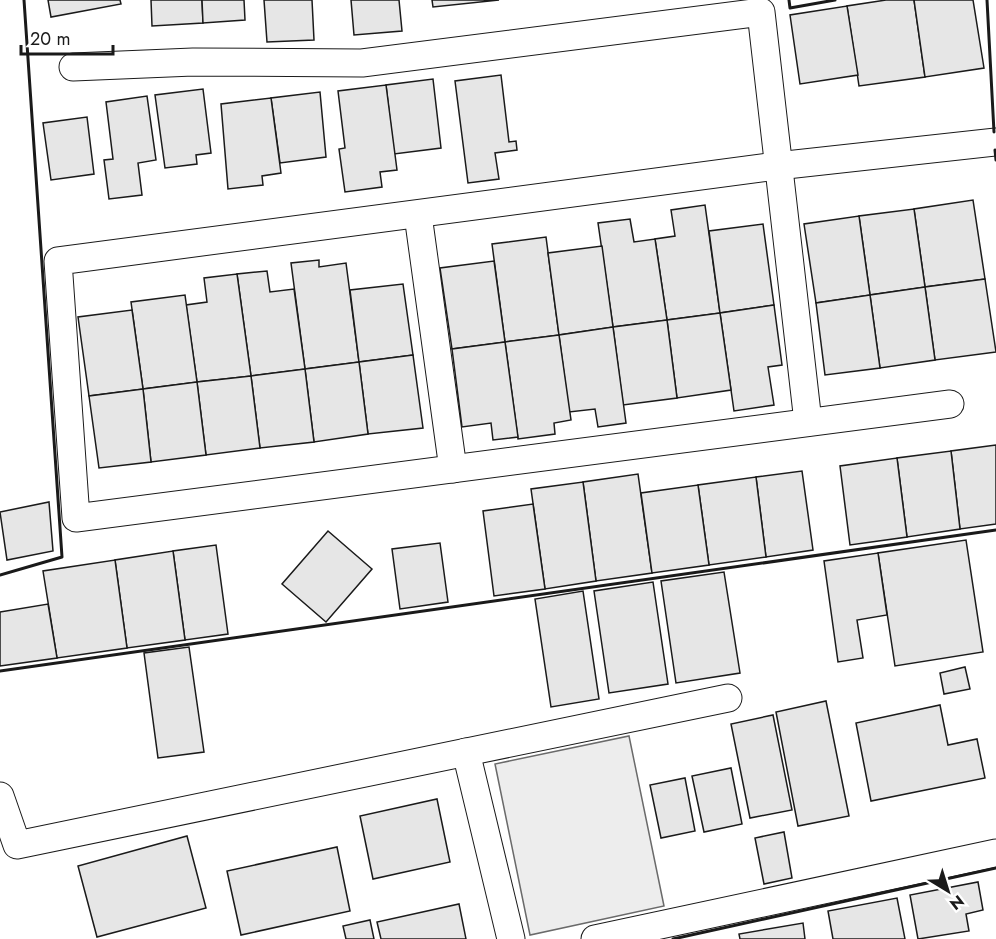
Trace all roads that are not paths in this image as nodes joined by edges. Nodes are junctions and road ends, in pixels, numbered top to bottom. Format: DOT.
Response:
graph roads {
  1 [pos="73,67"];
  2 [pos="996,142"];
  3 [pos="777,166"];
  4 [pos="418,215"];
  5 [pos="950,404"];
  6 [pos="808,423"];
  7 [pos="453,469"];
  8 [pos="728,698"];
  9 [pos="466,752"];
  10 [pos="0,796"];
  11 [pos="996,853"];
  12 [pos="511,939"];
  13 [pos="595,939"];
  1 -- 3 [label="street"];
  2 -- 3 [label="street"];
  3 -- 4 [label="street"];
  3 -- 6 [label="street"];
  4 -- 7 [label="street"];
  4 -- 7 [label="street"];
  5 -- 6 [label="street"];
  6 -- 7 [label="street"];
  8 -- 9 [label="street"];
  9 -- 10 [label="street"];
  9 -- 12 [label="street"];
  11 -- 13 [label="street"];
}
